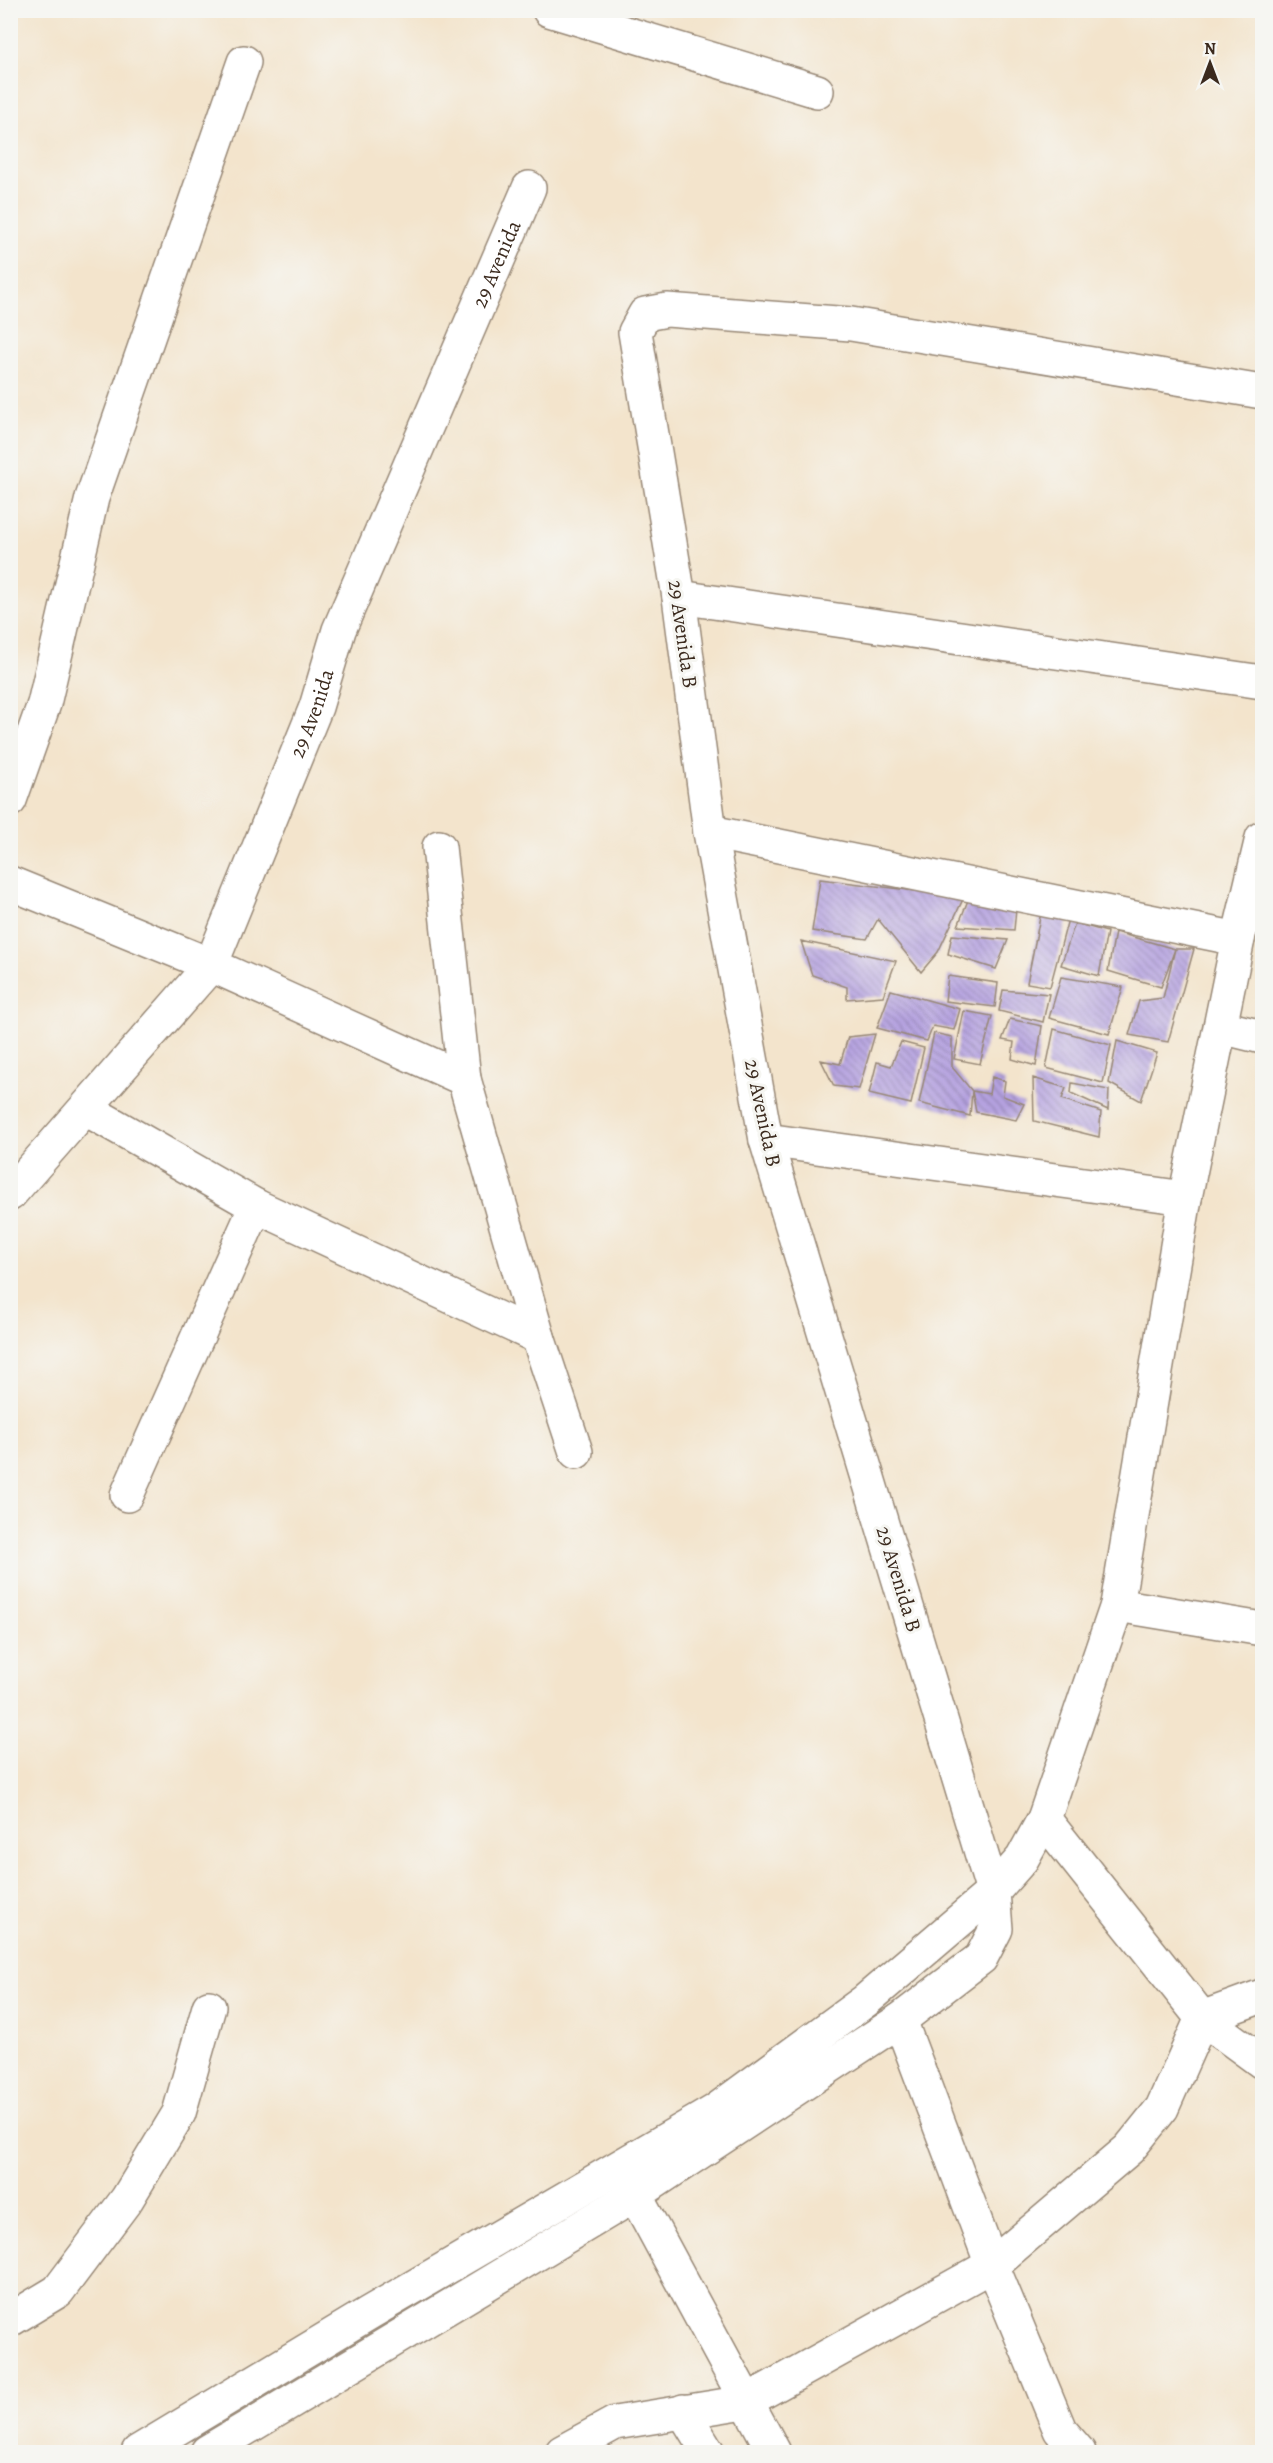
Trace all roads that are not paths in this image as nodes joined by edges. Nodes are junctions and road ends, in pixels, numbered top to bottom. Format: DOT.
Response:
graph roads {
  1 [pos="549,10"];
  2 [pos="244,62"];
  3 [pos="817,91"];
  4 [pos="529,188"];
  5 [pos="1263,393"];
  6 [pos="679,597"];
  7 [pos="1263,681"];
  8 [pos="10,800"];
  9 [pos="710,832"];
  10 [pos="1263,837"];
  11 [pos="439,847"];
  12 [pos="10,883"];
  13 [pos="1238,939"];
  14 [pos="211,965"];
  15 [pos="1221,1027"];
  16 [pos="1263,1037"];
  17 [pos="464,1079"];
  18 [pos="86,1109"];
  19 [pos="766,1140"];
  20 [pos="10,1156"];
  21 [pos="13,1192"];
  22 [pos="1185,1198"];
  23 [pos="256,1206"];
  24 [pos="538,1337"];
  25 [pos="576,1452"];
  26 [pos="127,1495"];
  27 [pos="1117,1605"];
  28 [pos="1263,1629"];
  29 [pos="1044,1819"];
  30 [pos="993,1892"];
  31 [pos="1263,1996"];
  32 [pos="209,2007"];
  33 [pos="1202,2018"];
  34 [pos="900,2020"];
  35 [pos="1263,2062"];
  36 [pos="635,2195"];
  37 [pos="992,2265"];
  38 [pos="10,2320"];
  39 [pos="745,2402"];
  40 [pos="683,2412"];
  41 [pos="149,2450"];
  42 [pos="207,2452"];
  43 [pos="562,2452"];
  44 [pos="708,2452"];
  45 [pos="774,2452"];
  46 [pos="1079,2452"];
  1 -- 3 [label="street"];
  2 -- 8 [label="street"];
  4 -- 14 [label="street, 29 Avenida"];
  5 -- 6 [label="street, 29 Avenida B"];
  6 -- 7 [label="street"];
  6 -- 9 [label="street, 29 Avenida B"];
  9 -- 13 [label="street"];
  9 -- 19 [label="street, 29 Avenida B"];
  10 -- 13 [label="street"];
  11 -- 17 [label="street"];
  12 -- 14 [label="street"];
  13 -- 15 [label="street"];
  14 -- 17 [label="street"];
  14 -- 18 [label="street, 29 Avenida"];
  15 -- 16 [label="street"];
  15 -- 22 [label="street"];
  17 -- 24 [label="street"];
  18 -- 21 [label="street, 29 Avenida"];
  18 -- 23 [label="street"];
  19 -- 22 [label="street"];
  19 -- 30 [label="street, 29 Avenida B"];
  20 -- 21 [label="street, 29 Avenida"];
  22 -- 27 [label="street"];
  23 -- 24 [label="street"];
  23 -- 26 [label="street"];
  24 -- 25 [label="street"];
  27 -- 28 [label="street"];
  27 -- 29 [label="street"];
  29 -- 30 [label="street"];
  29 -- 33 [label="street"];
  30 -- 34 [label="street, 29 Avenida B"];
  30 -- 41 [label="street"];
  31 -- 33 [label="street"];
  32 -- 38 [label="street"];
  33 -- 35 [label="street"];
  33 -- 37 [label="street"];
  34 -- 36 [label="street, 29 Avenida B"];
  34 -- 37 [label="street"];
  36 -- 39 [label="street"];
  36 -- 42 [label="street, 29 Avenida B"];
  37 -- 39 [label="street"];
  37 -- 46 [label="street"];
  39 -- 40 [label="street"];
  39 -- 45 [label="street"];
  40 -- 43 [label="street"];
  40 -- 44 [label="street"];
}
